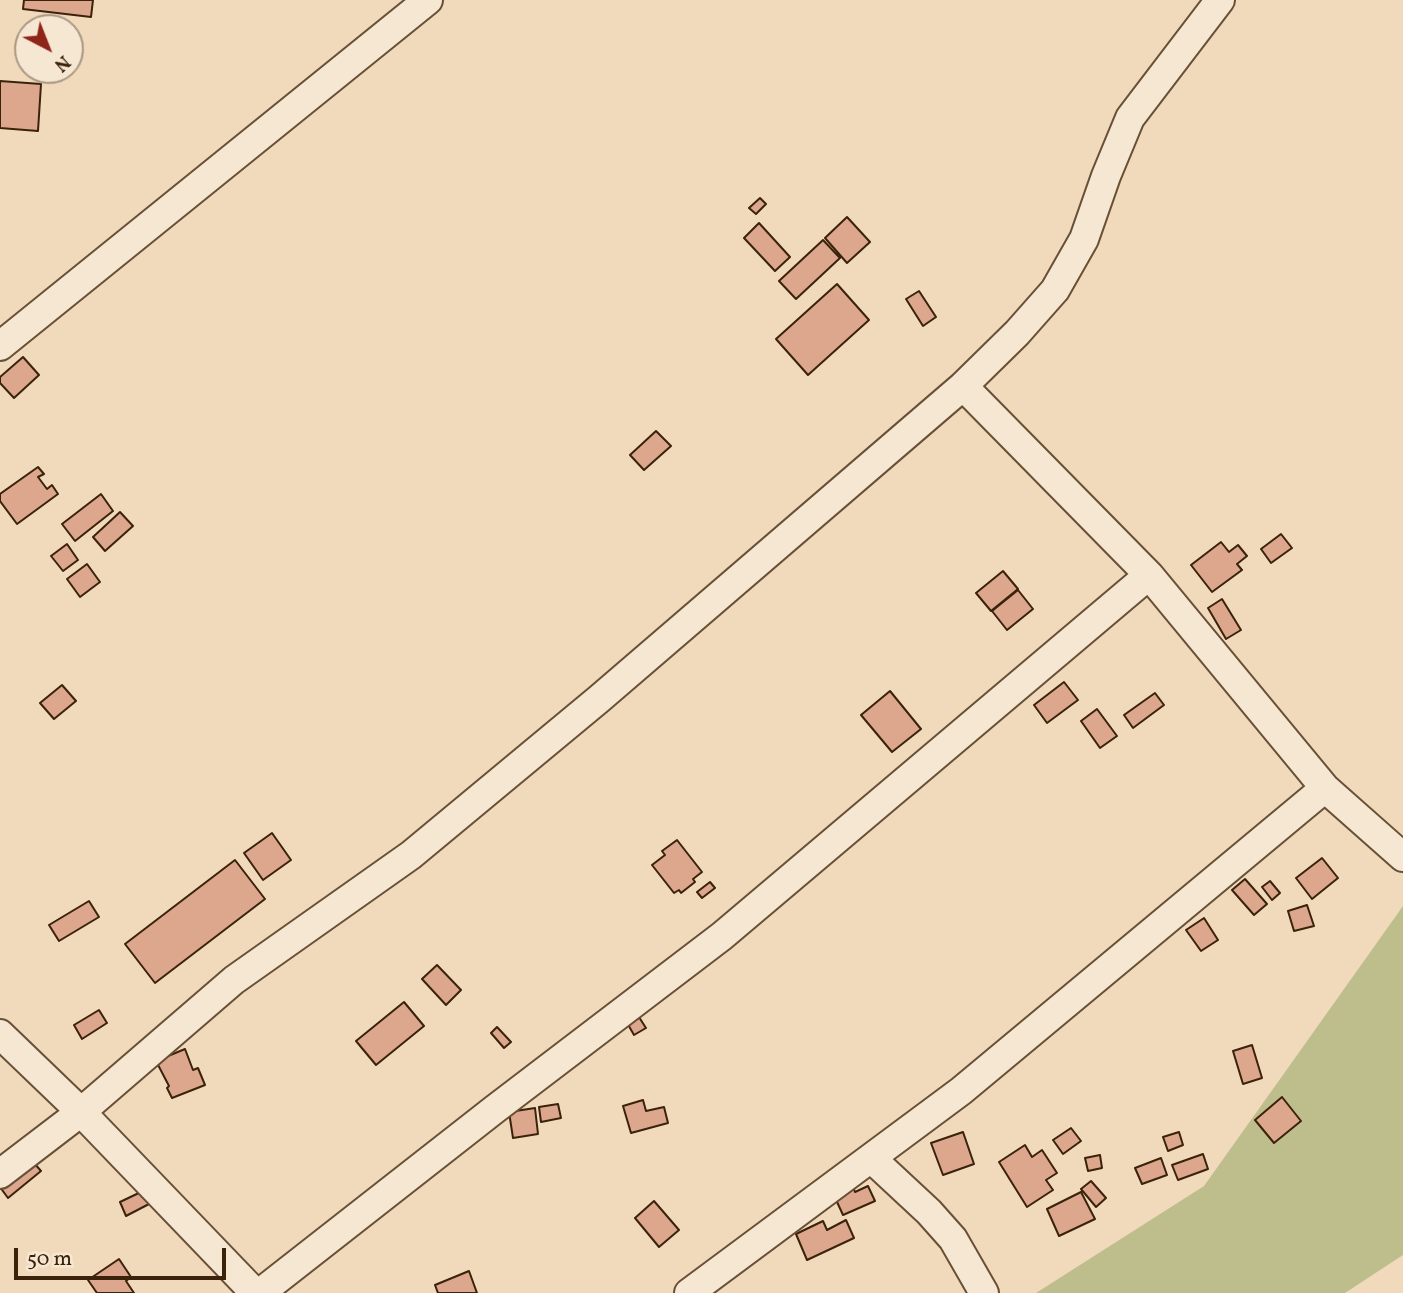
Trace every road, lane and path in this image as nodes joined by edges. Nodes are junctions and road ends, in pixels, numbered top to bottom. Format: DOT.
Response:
graph roads {
  1 [pos="428,0"];
  2 [pos="1220,0"];
  3 [pos="0,346"];
  4 [pos="963,386"];
  5 [pos="1149,575"];
  6 [pos="1325,788"];
  7 [pos="1403,857"];
  8 [pos="0,1034"];
  9 [pos="81,1112"];
  10 [pos="871,1158"];
  11 [pos="0,1174"];
  12 [pos="258,1293"];
  13 [pos="689,1293"];
  14 [pos="984,1293"];
  1 -- 3 [label="street"];
  2 -- 4 [label="street"];
  4 -- 5 [label="street"];
  4 -- 9 [label="street"];
  5 -- 6 [label="street"];
  5 -- 12 [label="street"];
  6 -- 7 [label="street"];
  6 -- 10 [label="street"];
  8 -- 9 [label="street"];
  9 -- 11 [label="street"];
  9 -- 12 [label="street"];
  10 -- 13 [label="street"];
  10 -- 14 [label="street"];
}
